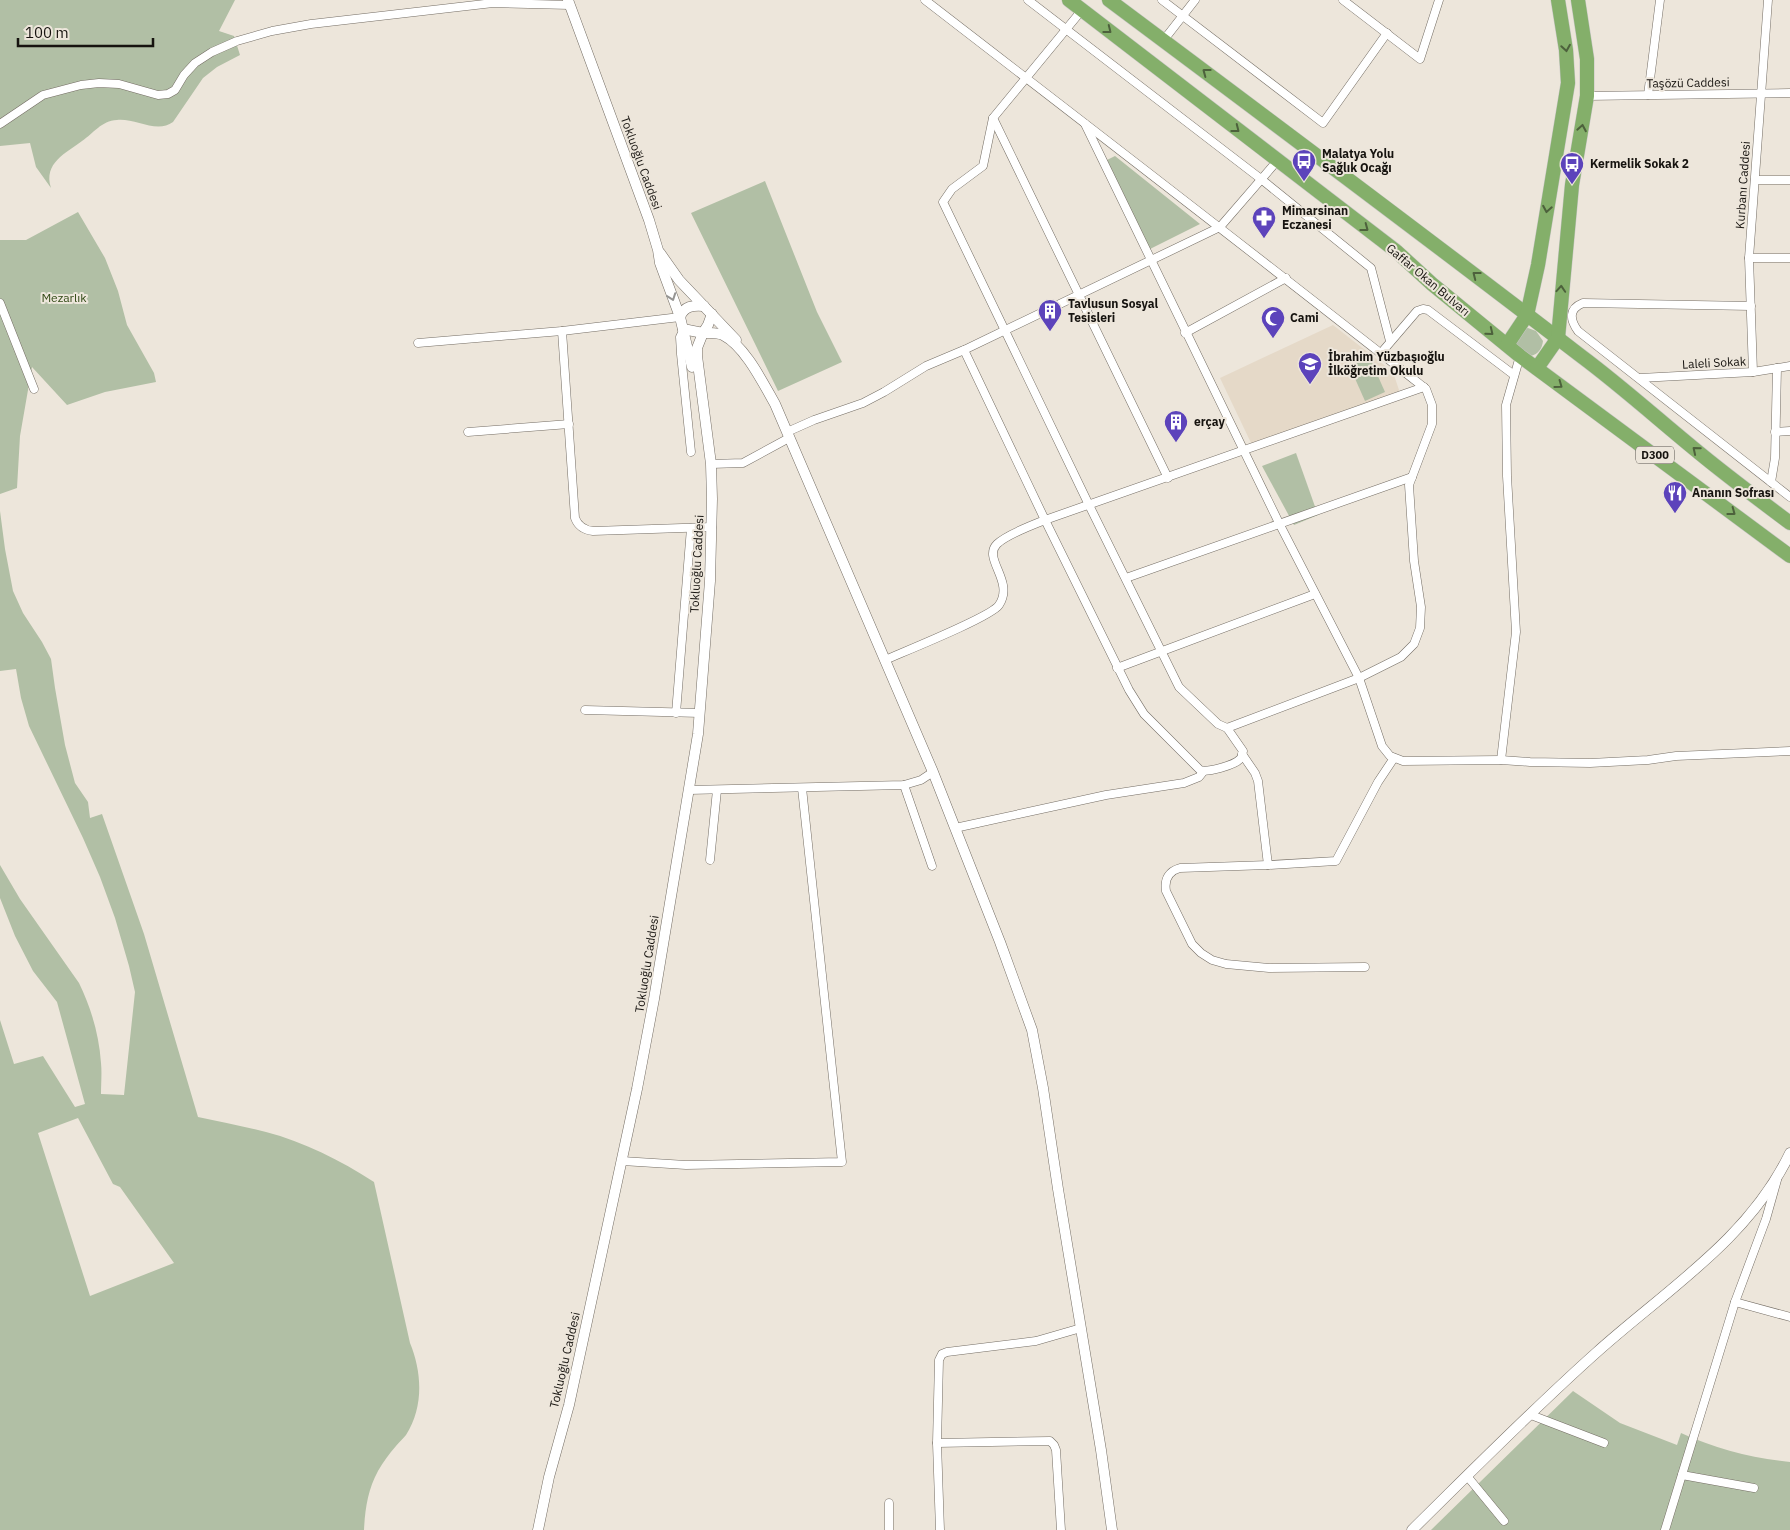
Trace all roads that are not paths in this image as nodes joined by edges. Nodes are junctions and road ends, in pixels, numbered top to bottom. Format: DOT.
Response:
graph roads {
  1 [pos="925,0"];
  2 [pos="1028,0"];
  3 [pos="1069,0"];
  4 [pos="1108,0"];
  5 [pos="1162,0"];
  6 [pos="1195,0"];
  7 [pos="1343,0"];
  8 [pos="1439,0"];
  9 [pos="1558,0"];
  10 [pos="1578,0"];
  11 [pos="1660,0"];
  12 [pos="1768,0"];
  13 [pos="569,3"];
  14 [pos="1082,10"];
  15 [pos="1184,16"];
  16 [pos="1066,30"];
  17 [pos="1387,34"];
  18 [pos="1163,41"];
  19 [pos="1026,78"];
  20 [pos="1790,93"];
  21 [pos="1762,94"];
  22 [pos="1648,95"];
  23 [pos="1587,96"];
  24 [pos="993,118"];
  25 [pos="1084,122"];
  26 [pos="0,124"];
  27 [pos="1277,161"];
  28 [pos="1261,179"];
  29 [pos="1755,180"];
  30 [pos="1790,180"];
  31 [pos="1220,227"];
  32 [pos="658,250"];
  33 [pos="1749,258"];
  34 [pos="1790,258"];
  35 [pos="1150,260"];
  36 [pos="1286,278"];
  37 [pos="1078,295"];
  38 [pos="0,304"];
  39 [pos="704,306"];
  40 [pos="1751,306"];
  41 [pos="712,314"];
  42 [pos="1527,315"];
  43 [pos="680,317"];
  44 [pos="683,330"];
  45 [pos="1004,330"];
  46 [pos="562,331"];
  47 [pos="703,333"];
  48 [pos="1185,333"];
  49 [pos="1558,338"];
  50 [pos="1390,341"];
  51 [pos="418,343"];
  52 [pos="1507,345"];
  53 [pos="964,350"];
  54 [pos="1381,353"];
  55 [pos="743,354"];
  56 [pos="1520,356"];
  57 [pos="1790,366"];
  58 [pos="1537,368"];
  59 [pos="1777,368"];
  60 [pos="1753,372"];
  61 [pos="1514,375"];
  62 [pos="1640,378"];
  63 [pos="1424,387"];
  64 [pos="34,389"];
  65 [pos="701,394"];
  66 [pos="568,424"];
  67 [pos="1790,430"];
  68 [pos="468,432"];
  69 [pos="1775,432"];
  70 [pos="788,435"];
  71 [pos="1244,451"];
  72 [pos="691,452"];
  73 [pos="711,464"];
  74 [pos="1412,477"];
  75 [pos="1168,478"];
  76 [pos="1771,482"];
  77 [pos="1790,497"];
  78 [pos="1089,505"];
  79 [pos="1045,520"];
  80 [pos="1790,523"];
  81 [pos="1280,524"];
  82 [pos="712,527"];
  83 [pos="691,528"];
  84 [pos="1790,556"];
  85 [pos="1126,578"];
  86 [pos="1314,594"];
  87 [pos="1162,651"];
  88 [pos="885,660"];
  89 [pos="1117,668"];
  90 [pos="1359,678"];
  91 [pos="585,710"];
  92 [pos="676,713"];
  93 [pos="700,713"];
  94 [pos="1227,728"];
  95 [pos="1790,751"];
  96 [pos="1242,754"];
  97 [pos="1394,758"];
  98 [pos="1501,760"];
  99 [pos="933,772"];
  100 [pos="1203,772"];
  101 [pos="904,785"];
  102 [pos="802,788"];
  103 [pos="689,790"];
  104 [pos="718,790"];
  105 [pos="955,828"];
  106 [pos="710,860"];
  107 [pos="1268,865"];
  108 [pos="932,866"];
  109 [pos="1365,967"];
  110 [pos="1790,1153"];
  111 [pos="622,1161"];
  112 [pos="1778,1175"];
  113 [pos="1735,1302"];
  114 [pos="1790,1317"];
  115 [pos="1081,1328"];
  116 [pos="1531,1415"];
  117 [pos="937,1443"];
  118 [pos="1604,1443"];
  119 [pos="1682,1474"];
  120 [pos="1467,1476"];
  121 [pos="1754,1488"];
  122 [pos="889,1503"];
  123 [pos="1504,1521"];
  124 [pos="538,1530"];
  125 [pos="889,1530"];
  126 [pos="940,1530"];
  127 [pos="1061,1530"];
  128 [pos="1112,1530"];
  129 [pos="1412,1530"];
  130 [pos="1665,1530"];
  1 -- 19 [label="street"];
  2 -- 16 [label="street"];
  3 -- 14 [label="highway, Gaffar Okan Bulvarı / D300"];
  4 -- 18 [label="highway, D300"];
  5 -- 15 [label="street"];
  6 -- 15 [label="street"];
  7 -- 17 [label="street"];
  8 -- 17 [label="street"];
  9 -- 42 [label="highway, one-way"];
  10 -- 23 [label="highway"];
  11 -- 22 [label="street"];
  12 -- 21 [label="street, Kurbanı Caddesi"];
  13 -- 26 [label="street"];
  13 -- 32 [label="street, Tokluoğlu Caddesi"];
  14 -- 16 [label="street"];
  14 -- 27 [label="highway, Gaffar Okan Bulvarı / D300, one-way"];
  15 -- 17 [label="street"];
  15 -- 18 [label="street"];
  16 -- 19 [label="street"];
  16 -- 28 [label="street"];
  42 -- 18 [label="highway, D300, one-way"];
  19 -- 24 [label="street"];
  19 -- 25 [label="street"];
  20 -- 21 [label="street, Taşözü Caddesi"];
  21 -- 22 [label="street, Taşözü Caddesi"];
  21 -- 29 [label="street, Kurbanı Caddesi"];
  22 -- 23 [label="street, Taşözü Caddesi"];
  49 -- 23 [label="highway, one-way"];
  24 -- 37 [label="street"];
  24 -- 45 [label="street"];
  25 -- 31 [label="street"];
  25 -- 35 [label="street"];
  27 -- 28 [label="street"];
  27 -- 52 [label="highway, Gaffar Okan Bulvarı / D300, one-way"];
  28 -- 31 [label="street"];
  28 -- 50 [label="street"];
  29 -- 30 [label="street"];
  29 -- 33 [label="street, Kurbanı Caddesi"];
  31 -- 35 [label="street"];
  31 -- 36 [label="street"];
  32 -- 39 [label="street"];
  32 -- 43 [label="street, Tokluoğlu Caddesi, one-way"];
  33 -- 34 [label="street"];
  33 -- 40 [label="street, Kurbanı Caddesi"];
  35 -- 37 [label="street"];
  35 -- 48 [label="street"];
  36 -- 48 [label="street"];
  36 -- 54 [label="street"];
  37 -- 45 [label="street"];
  37 -- 75 [label="street"];
  38 -- 64 [label="street"];
  39 -- 41 [label="street"];
  39 -- 43 [label="street"];
  40 -- 60 [label="street, Kurbanı Caddesi"];
  40 -- 62 [label="street"];
  41 -- 47 [label="street"];
  41 -- 55 [label="street"];
  42 -- 49 [label="highway, D300"];
  42 -- 52 [label="highway"];
  43 -- 44 [label="street, Tokluoğlu Caddesi"];
  43 -- 46 [label="street"];
  44 -- 47 [label="street"];
  44 -- 65 [label="street, Tokluoğlu Caddesi"];
  44 -- 72 [label="street"];
  45 -- 53 [label="street"];
  45 -- 78 [label="street"];
  46 -- 51 [label="street"];
  46 -- 66 [label="street"];
  47 -- 55 [label="street"];
  47 -- 65 [label="street, Tokluoğlu Caddesi"];
  48 -- 71 [label="street"];
  49 -- 58 [label="highway"];
  80 -- 49 [label="highway, D300, one-way"];
  50 -- 54 [label="street"];
  50 -- 61 [label="street"];
  52 -- 56 [label="highway, Gaffar Okan Bulvarı / D300"];
  53 -- 70 [label="street"];
  53 -- 79 [label="street"];
  54 -- 63 [label="street"];
  55 -- 70 [label="street"];
  56 -- 58 [label="highway, Gaffar Okan Bulvarı / D300"];
  56 -- 61 [label="street"];
  57 -- 59 [label="street, Laleli Sokak"];
  58 -- 84 [label="highway, Gaffar Okan Bulvarı / D300, one-way"];
  59 -- 60 [label="street, Laleli Sokak"];
  59 -- 69 [label="street"];
  60 -- 62 [label="street, Laleli Sokak"];
  61 -- 98 [label="street"];
  62 -- 76 [label="street"];
  63 -- 71 [label="street"];
  63 -- 74 [label="street"];
  65 -- 73 [label="street, Tokluoğlu Caddesi"];
  66 -- 68 [label="street"];
  66 -- 83 [label="street"];
  67 -- 69 [label="street"];
  69 -- 76 [label="street"];
  70 -- 73 [label="street"];
  70 -- 88 [label="street"];
  71 -- 75 [label="street"];
  71 -- 81 [label="street"];
  73 -- 82 [label="street, Tokluoğlu Caddesi"];
  74 -- 81 [label="street"];
  74 -- 90 [label="street"];
  75 -- 78 [label="street"];
  76 -- 77 [label="street"];
  78 -- 79 [label="street"];
  78 -- 85 [label="street"];
  79 -- 88 [label="street"];
  79 -- 89 [label="street"];
  81 -- 85 [label="street"];
  81 -- 86 [label="street"];
  82 -- 83 [label="street"];
  82 -- 93 [label="street, Tokluoğlu Caddesi"];
  83 -- 92 [label="street"];
  85 -- 87 [label="street"];
  86 -- 87 [label="street"];
  86 -- 90 [label="street"];
  87 -- 89 [label="street"];
  87 -- 94 [label="street"];
  88 -- 99 [label="street"];
  89 -- 100 [label="street"];
  90 -- 94 [label="street"];
  90 -- 97 [label="street"];
  91 -- 92 [label="street"];
  92 -- 93 [label="street"];
  93 -- 103 [label="street, Tokluoğlu Caddesi"];
  94 -- 96 [label="street"];
  95 -- 98 [label="street"];
  96 -- 100 [label="street"];
  96 -- 107 [label="street"];
  97 -- 98 [label="street"];
  97 -- 107 [label="street"];
  99 -- 101 [label="street"];
  99 -- 105 [label="street"];
  100 -- 105 [label="street"];
  101 -- 102 [label="street"];
  101 -- 108 [label="street"];
  102 -- 104 [label="street"];
  102 -- 111 [label="street"];
  103 -- 104 [label="street"];
  103 -- 111 [label="street, Tokluoğlu Caddesi"];
  104 -- 106 [label="street"];
  105 -- 115 [label="street"];
  107 -- 109 [label="street"];
  110 -- 112 [label="street"];
  111 -- 124 [label="street, Tokluoğlu Caddesi"];
  112 -- 113 [label="street"];
  112 -- 116 [label="street"];
  113 -- 114 [label="street"];
  113 -- 119 [label="street"];
  115 -- 117 [label="street"];
  115 -- 128 [label="street"];
  116 -- 118 [label="street"];
  116 -- 120 [label="street"];
  117 -- 126 [label="street"];
  117 -- 127 [label="street"];
  119 -- 121 [label="street"];
  119 -- 130 [label="street"];
  120 -- 123 [label="street"];
  120 -- 129 [label="street"];
  122 -- 125 [label="street"];
}
